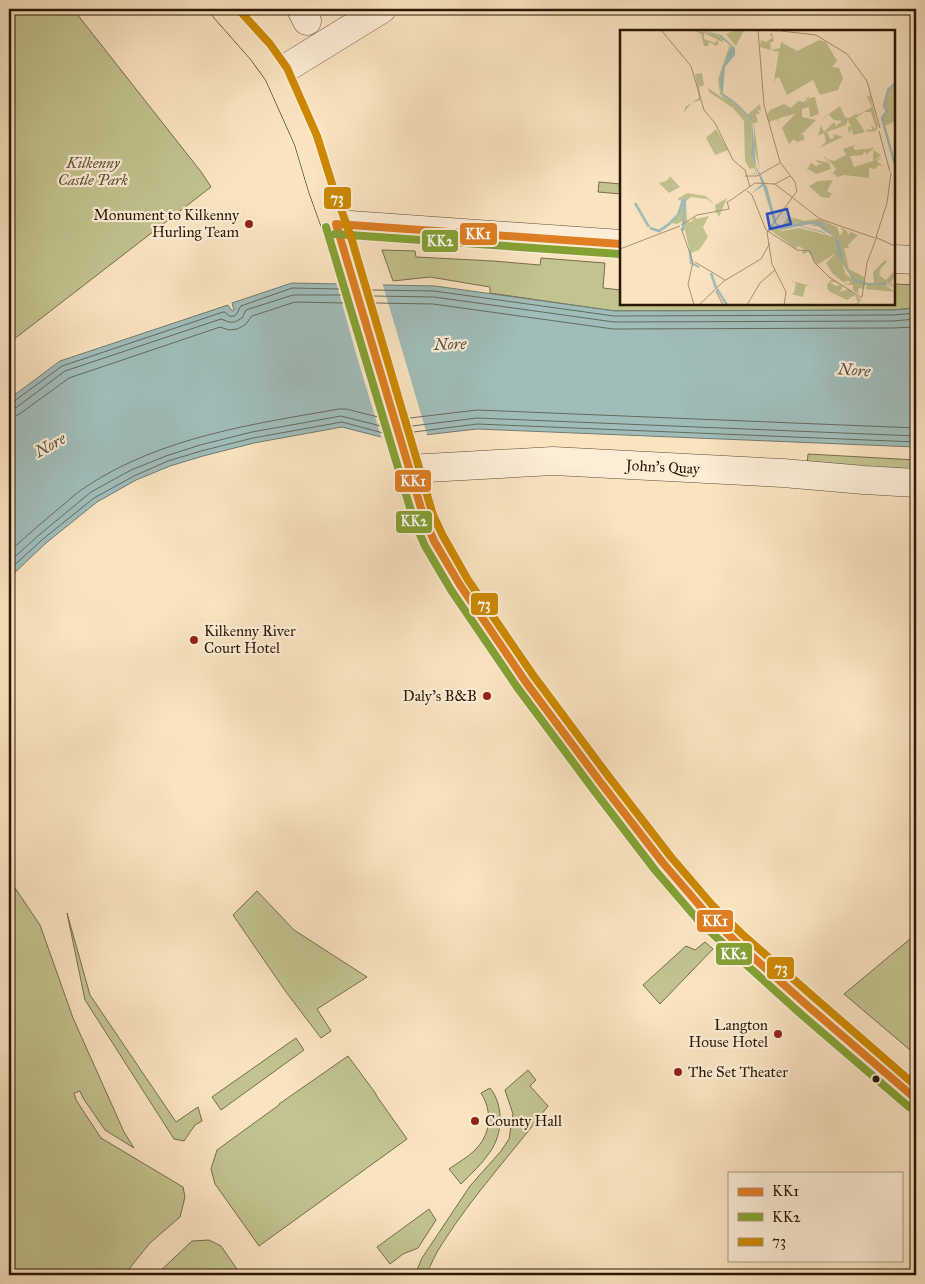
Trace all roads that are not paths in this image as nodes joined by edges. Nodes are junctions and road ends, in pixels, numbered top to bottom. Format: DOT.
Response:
graph roads {
  1 [pos="224,9"];
  2 [pos="382,9"];
  3 [pos="278,73"];
  4 [pos="336,224"];
  5 [pos="612,244"];
  6 [pos="895,259"];
  7 [pos="916,260"];
  8 [pos="406,459"];
  9 [pos="916,482"];
  10 [pos="916,1099"];
  1 -- 3 [label="main road"];
  2 -- 3 [label="street"];
  3 -- 4 [label="main road"];
  4 -- 5 [label="street"];
  4 -- 8 [label="main road"];
  6 -- 7 [label="street"];
  8 -- 9 [label="street, John's Quay"];
  8 -- 10 [label="main road"];
}
